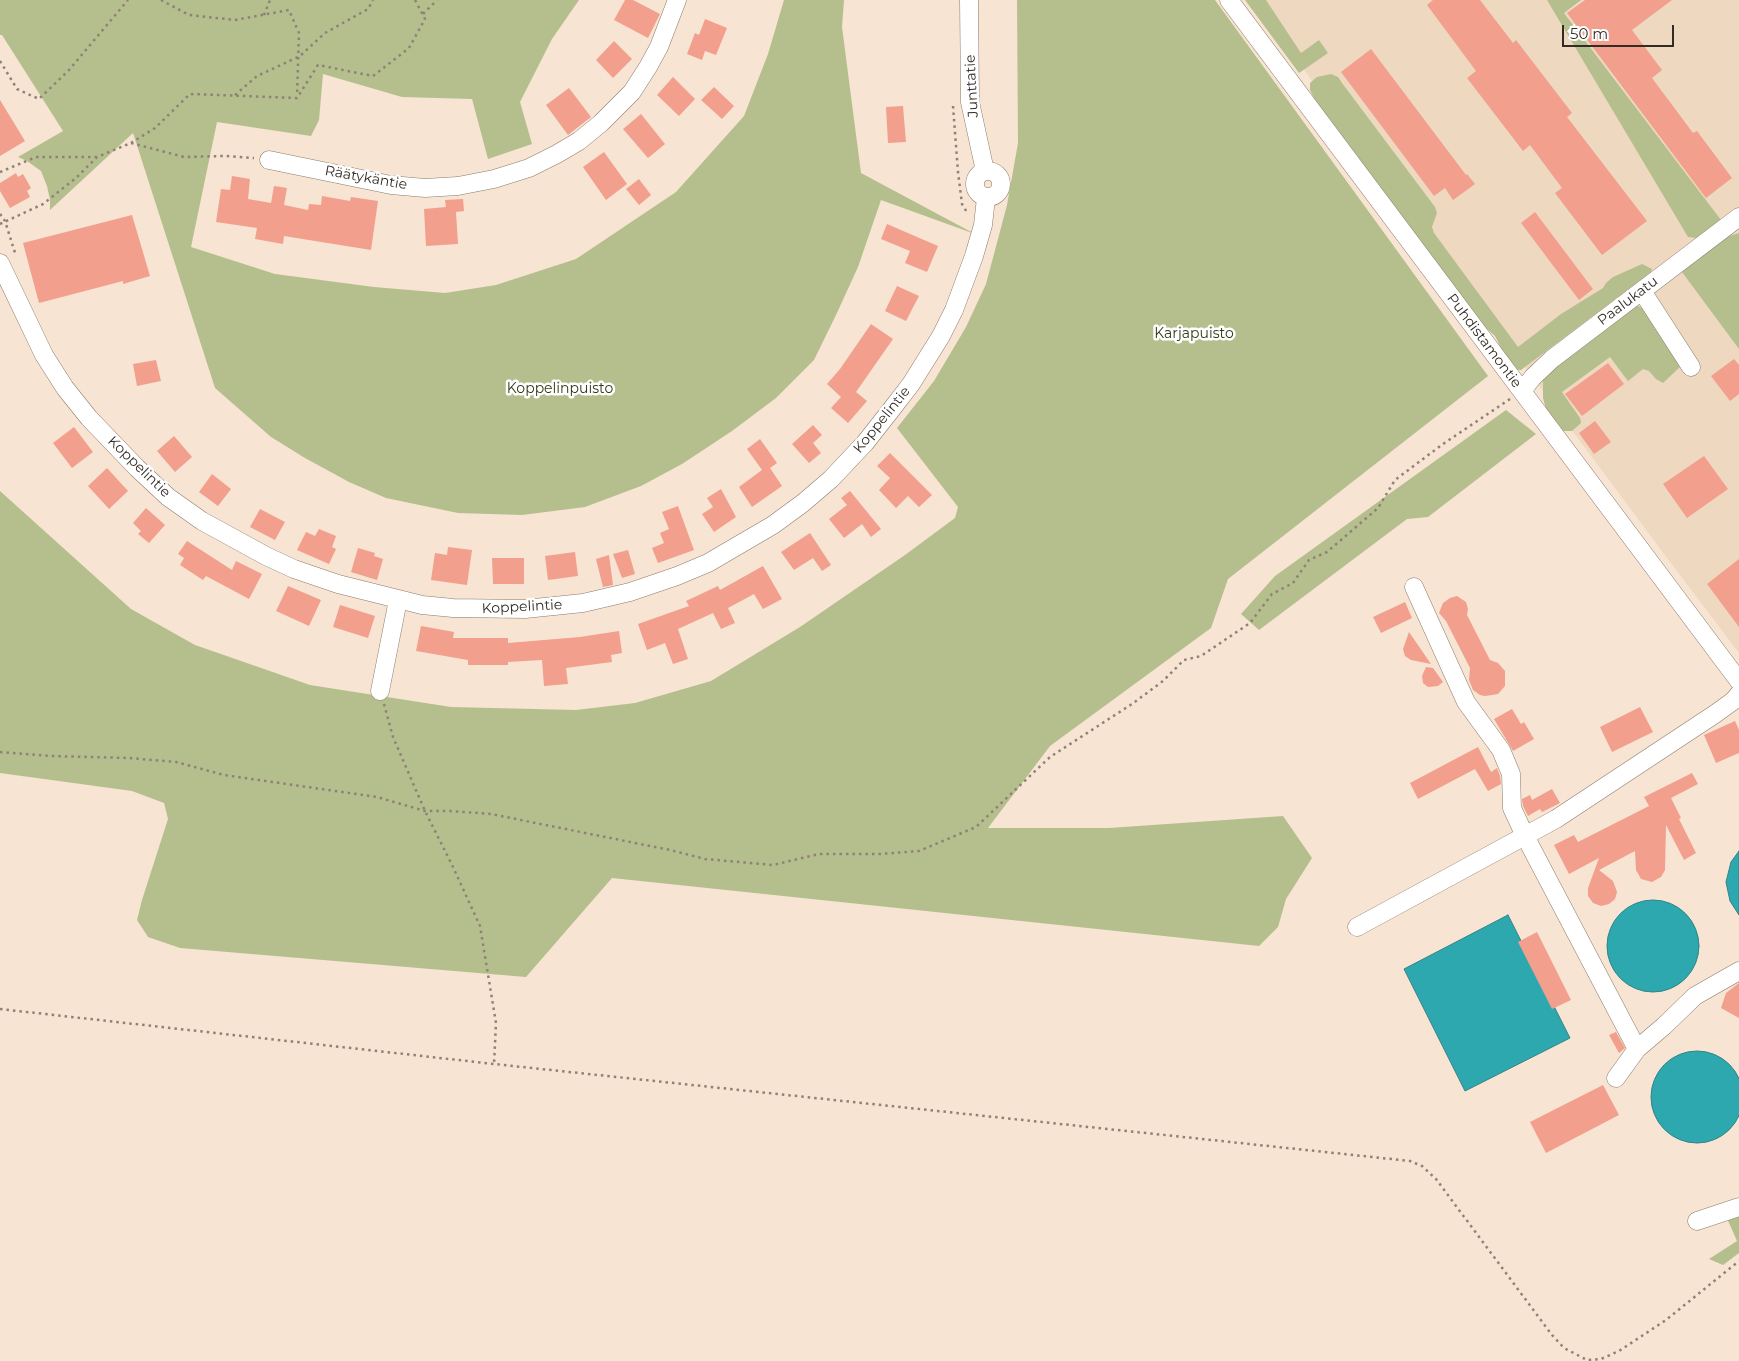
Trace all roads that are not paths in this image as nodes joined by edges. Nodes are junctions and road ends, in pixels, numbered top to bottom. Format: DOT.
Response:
graph roads {
  1 [pos="677,0"];
  2 [pos="969,0"];
  3 [pos="1229,0"];
  4 [pos="269,160"];
  5 [pos="986,198"];
  6 [pos="1739,217"];
  7 [pos="8,261"];
  8 [pos="1642,291"];
  9 [pos="1691,367"];
  10 [pos="1522,391"];
  11 [pos="1414,587"];
  12 [pos="398,600"];
  13 [pos="1739,681"];
  14 [pos="380,691"];
  15 [pos="1739,694"];
  16 [pos="1525,836"];
  17 [pos="1357,927"];
  18 [pos="1739,971"];
  19 [pos="1637,1049"];
  20 [pos="1616,1078"];
  21 [pos="1732,1209"];
  22 [pos="1697,1221"];
  1 -- 4 [label="street, Räätykäntie"];
  2 -- 5 [label="street, Junttatie"];
  3 -- 10 [label="street, Puhdistamontie"];
  5 -- 12 [label="street, Koppelintie"];
  6 -- 8 [label="street, Paalukatu"];
  7 -- 12 [label="street, Koppelintie"];
  8 -- 9 [label="street"];
  8 -- 10 [label="street, Paalukatu"];
  10 -- 13 [label="street, Puhdistamontie"];
  11 -- 16 [label="street"];
  12 -- 14 [label="street"];
  15 -- 16 [label="street"];
  16 -- 17 [label="street"];
  16 -- 19 [label="street"];
  18 -- 19 [label="street"];
  19 -- 20 [label="street"];
  21 -- 22 [label="street"];
}
